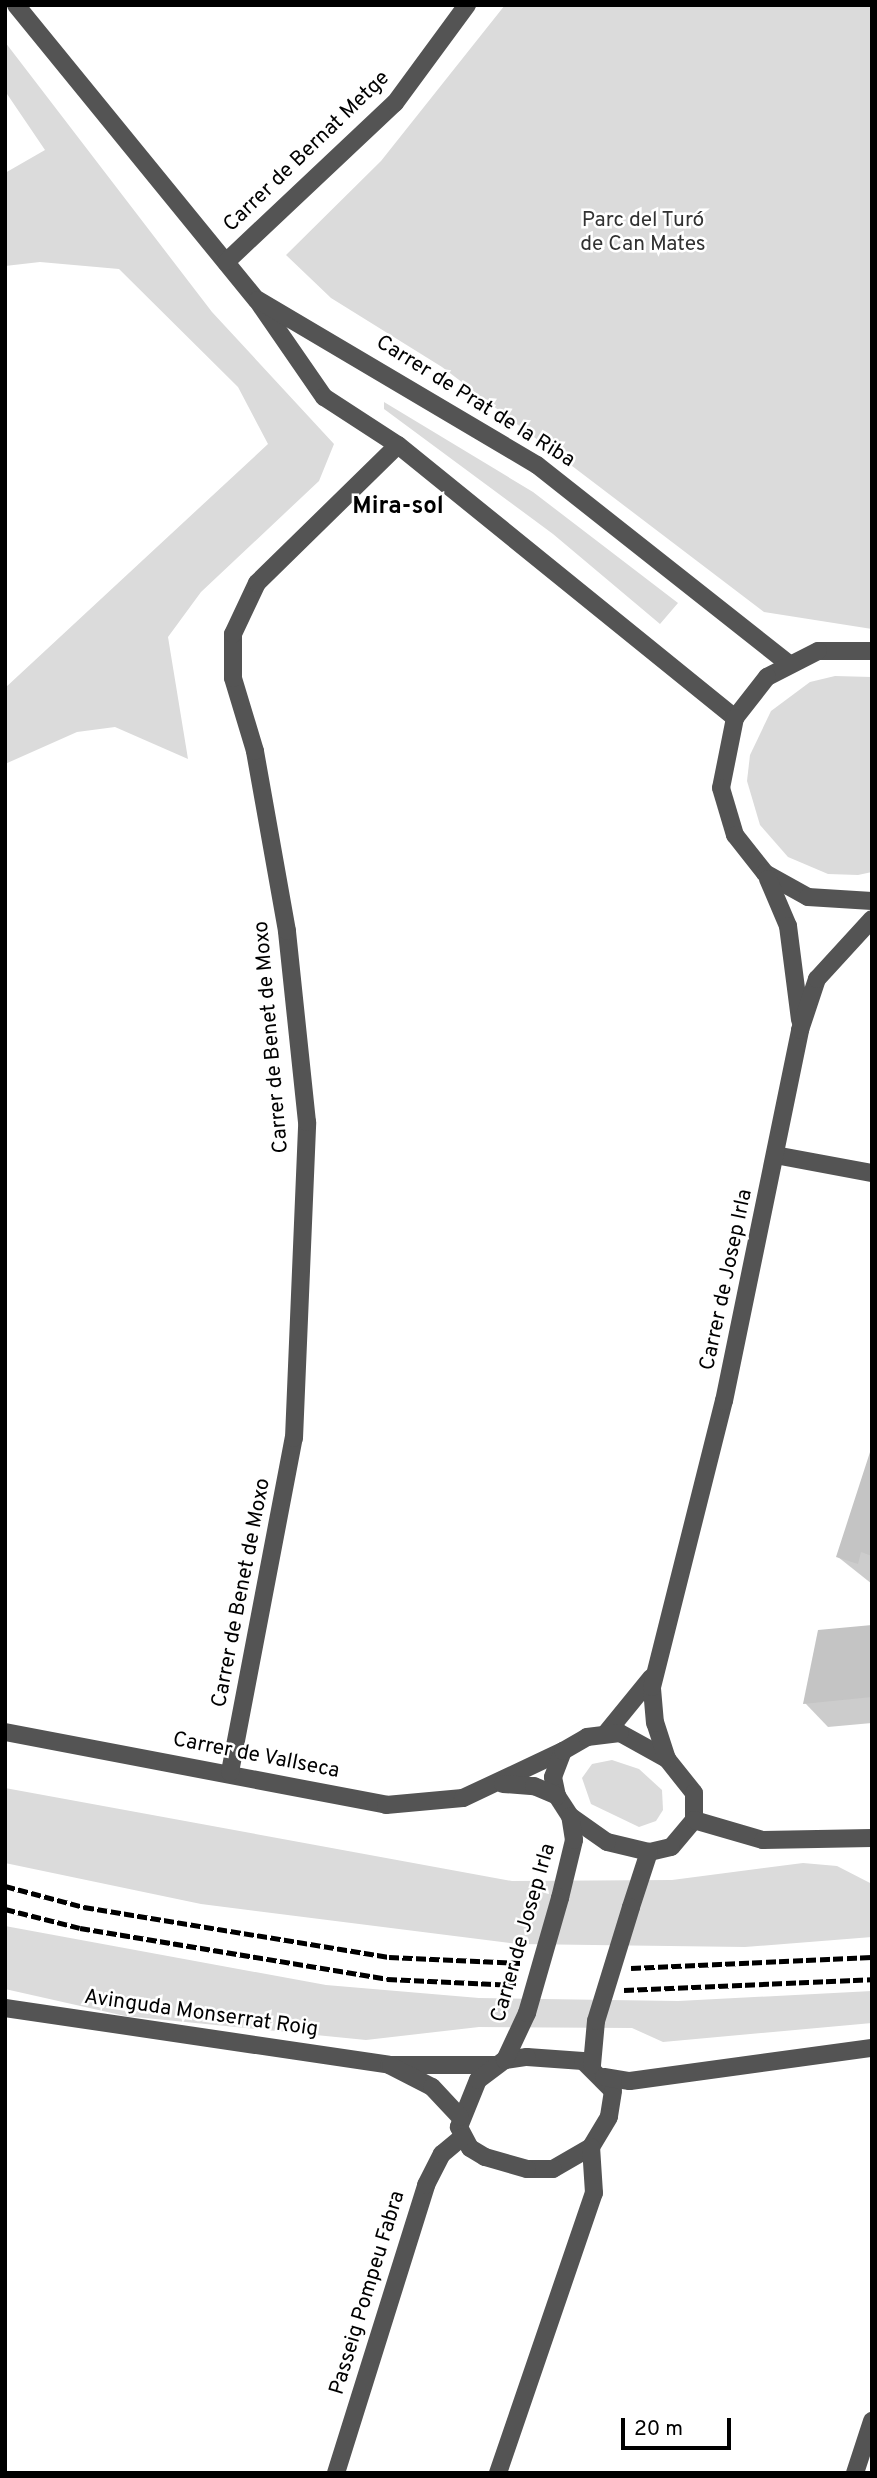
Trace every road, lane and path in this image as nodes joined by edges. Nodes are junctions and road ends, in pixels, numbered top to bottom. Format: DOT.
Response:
graph roads {
  1 [pos="16,5"];
  2 [pos="467,5"];
  3 [pos="226,262"];
  4 [pos="257,300"];
  5 [pos="398,445"];
  6 [pos="872,650"];
  7 [pos="789,663"];
  8 [pos="735,718"];
  9 [pos="765,873"];
  10 [pos="872,901"];
  11 [pos="872,919"];
  12 [pos="800,1030"];
  13 [pos="775,1155"];
  14 [pos="872,1173"];
  15 [pos="656,1669"];
  16 [pos="5,1732"];
  17 [pos="607,1732"];
  18 [pos="562,1751"];
  19 [pos="667,1759"];
  20 [pos="230,1772"];
  21 [pos="496,1785"];
  22 [pos="557,1796"];
  23 [pos="570,1816"];
  24 [pos="694,1820"];
  25 [pos="872,1839"];
  26 [pos="649,1852"];
  27 [pos="5,2008"];
  28 [pos="872,2048"];
  29 [pos="501,2063"];
  30 [pos="389,2065"];
  31 [pos="598,2071"];
  32 [pos="663,2073"];
  33 [pos="611,2108"];
  34 [pos="460,2117"];
  35 [pos="462,2137"];
  36 [pos="591,2147"];
  37 [pos="872,2421"];
  38 [pos="336,2473"];
  39 [pos="498,2473"];
  40 [pos="855,2473"];
  1 -- 3 [label="street, Carrer de Prat de la Riba"];
  2 -- 3 [label="street, Carrer de Bernat Metge"];
  3 -- 4 [label="street, Carrer de Prat de la Riba"];
  4 -- 5 [label="street, Carrer de Prat de la Riba"];
  4 -- 7 [label="street, Carrer de Prat de la Riba"];
  5 -- 8 [label="street, Carrer de Prat de la Riba"];
  5 -- 20 [label="street, Carrer de Benet de Moxo"];
  6 -- 7 [label="street"];
  7 -- 8 [label="street"];
  8 -- 9 [label="street"];
  9 -- 10 [label="street"];
  9 -- 12 [label="street"];
  11 -- 12 [label="street, Carrer de Josep Irla"];
  12 -- 13 [label="street, Carrer de Josep Irla"];
  13 -- 14 [label="street"];
  13 -- 15 [label="street, Carrer de Josep Irla"];
  15 -- 17 [label="street"];
  15 -- 19 [label="street, Carrer de Josep Irla"];
  16 -- 20 [label="street, Carrer de Vallseca"];
  17 -- 18 [label="street"];
  17 -- 19 [label="street"];
  18 -- 21 [label="street, Carrer de Vallseca"];
  18 -- 22 [label="street"];
  19 -- 24 [label="street"];
  20 -- 21 [label="street, Carrer de Vallseca"];
  21 -- 22 [label="street, Carrer de Vallseca"];
  22 -- 23 [label="street"];
  23 -- 26 [label="street"];
  23 -- 29 [label="street, Carrer de Josep Irla, bridge"];
  24 -- 25 [label="street"];
  24 -- 26 [label="street"];
  26 -- 31 [label="street, bridge"];
  27 -- 30 [label="street, Avinguda Monserrat Roig"];
  28 -- 32 [label="street"];
  29 -- 30 [label="street, Avinguda Monserrat Roig"];
  29 -- 31 [label="street"];
  29 -- 34 [label="street"];
  30 -- 34 [label="street, Avinguda Monserrat Roig"];
  31 -- 32 [label="street"];
  31 -- 33 [label="street"];
  32 -- 33 [label="street"];
  33 -- 36 [label="street"];
  34 -- 35 [label="street"];
  35 -- 36 [label="street"];
  35 -- 38 [label="street, Passeig Pompeu Fabra"];
  36 -- 39 [label="street"];
  37 -- 40 [label="street"];
}
